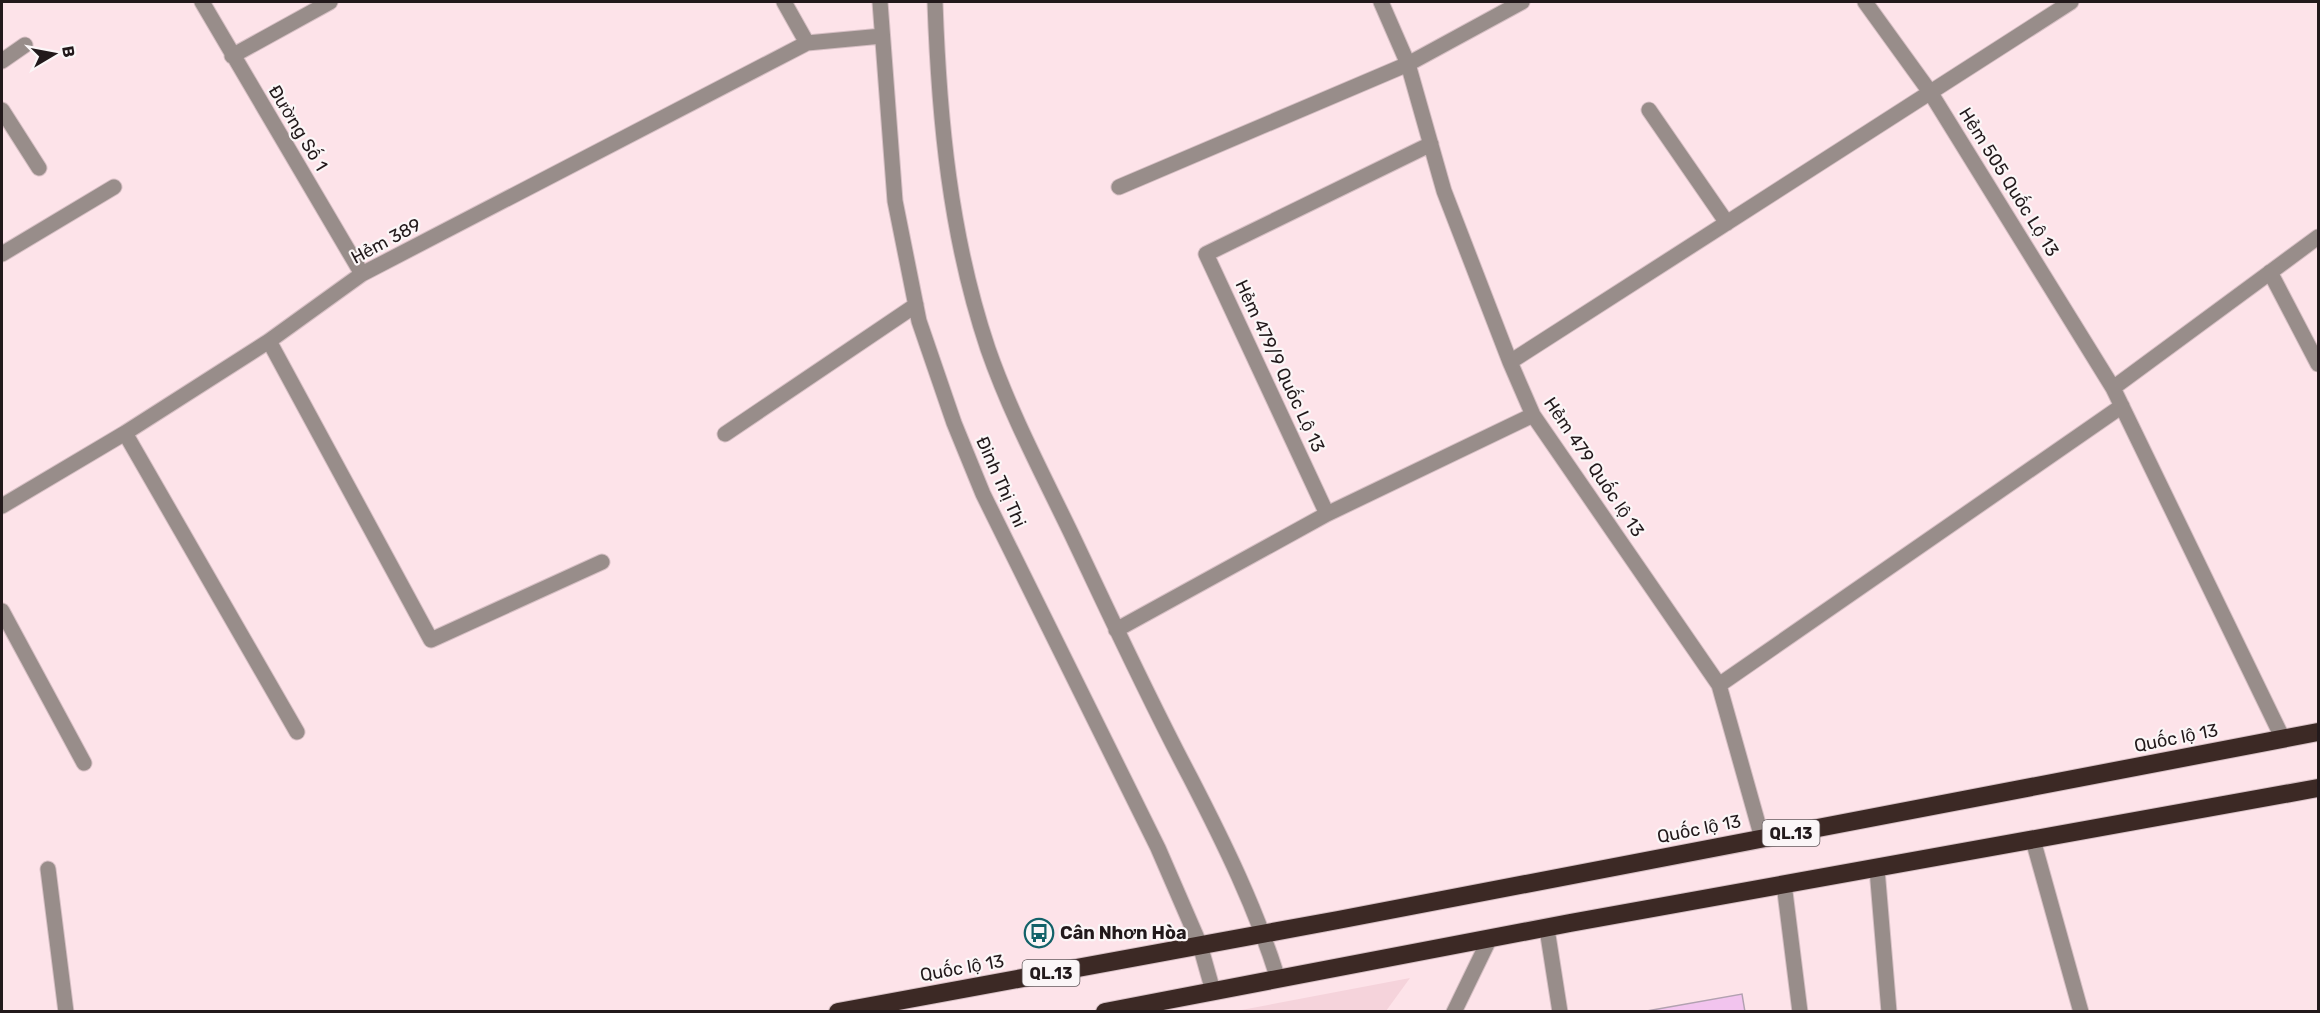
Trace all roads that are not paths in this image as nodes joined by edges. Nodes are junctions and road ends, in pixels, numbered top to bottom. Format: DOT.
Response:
graph roads {
  1 [pos="202,2"];
  2 [pos="330,2"];
  3 [pos="784,2"];
  4 [pos="880,2"];
  5 [pos="935,2"];
  6 [pos="1381,2"];
  7 [pos="1522,2"];
  8 [pos="1865,2"];
  9 [pos="2072,2"];
  10 [pos="882,36"];
  11 [pos="807,43"];
  12 [pos="25,45"];
  13 [pos="232,56"];
  14 [pos="2,61"];
  15 [pos="1408,64"];
  16 [pos="1930,92"];
  17 [pos="1649,110"];
  18 [pos="4,119"];
  19 [pos="1431,144"];
  20 [pos="39,168"];
  21 [pos="114,187"];
  22 [pos="1119,187"];
  23 [pos="1727,223"];
  24 [pos="2319,237"];
  25 [pos="2,254"];
  26 [pos="2270,272"];
  27 [pos="362,274"];
  28 [pos="916,305"];
  29 [pos="269,341"];
  30 [pos="1510,362"];
  31 [pos="2319,364"];
  32 [pos="2113,388"];
  33 [pos="2122,406"];
  34 [pos="1533,415"];
  35 [pos="125,433"];
  36 [pos="725,434"];
  37 [pos="2,506"];
  38 [pos="1327,514"];
  39 [pos="602,562"];
  40 [pos="2,611"];
  41 [pos="1116,630"];
  42 [pos="1719,685"];
  43 [pos="297,732"];
  44 [pos="2319,732"];
  45 [pos="2283,739"];
  46 [pos="84,763"];
  47 [pos="2319,788"];
  48 [pos="1762,838"];
  49 [pos="2033,840"];
  50 [pos="1877,868"];
  51 [pos="48,869"];
  52 [pos="1784,884"];
  53 [pos="1547,929"];
  54 [pos="1264,933"];
  55 [pos="1489,940"];
  56 [pos="1200,945"];
  57 [pos="1278,979"];
  58 [pos="1213,991"];
  59 [pos="66,1011"];
  60 [pos="838,1011"];
  61 [pos="1105,1011"];
  62 [pos="1454,1011"];
  63 [pos="1560,1011"];
  64 [pos="1800,1011"];
  65 [pos="1889,1011"];
  66 [pos="2081,1011"];
  1 -- 13 [label="street, Đường Số 1"];
  2 -- 13 [label="street"];
  3 -- 11 [label="street"];
  4 -- 10 [label="street, Đinh Thị Thi"];
  5 -- 41 [label="street"];
  6 -- 15 [label="street, Hẻm 479 Quốc lộ 13"];
  7 -- 15 [label="street"];
  8 -- 16 [label="street, Hẻm 505 Quốc Lộ 13"];
  9 -- 16 [label="street"];
  10 -- 11 [label="street"];
  10 -- 28 [label="street, Đinh Thị Thi"];
  11 -- 27 [label="street, Hẻm 389"];
  12 -- 14 [label="street"];
  13 -- 27 [label="street, Đường Số 1"];
  15 -- 19 [label="street, Hẻm 479 Quốc lộ 13"];
  15 -- 22 [label="street"];
  16 -- 23 [label="street"];
  16 -- 32 [label="street, Hẻm 505 Quốc Lộ 13"];
  17 -- 23 [label="street"];
  18 -- 20 [label="street"];
  19 -- 30 [label="street, Hẻm 479 Quốc lộ 13"];
  19 -- 38 [label="street, Hẻm 479/9 Quốc Lộ 13"];
  21 -- 25 [label="street"];
  23 -- 30 [label="street"];
  24 -- 26 [label="street"];
  26 -- 31 [label="street"];
  26 -- 32 [label="street"];
  27 -- 29 [label="street, Hẻm 389"];
  28 -- 36 [label="street"];
  28 -- 56 [label="street, Đinh Thị Thi"];
  29 -- 35 [label="street, Hẻm 389"];
  29 -- 39 [label="street"];
  30 -- 34 [label="street, Hẻm 479 Quốc lộ 13"];
  32 -- 33 [label="street, Hẻm 505 Quốc Lộ 13"];
  33 -- 42 [label="street"];
  33 -- 45 [label="street, Hẻm 505 Quốc Lộ 13"];
  34 -- 38 [label="street"];
  34 -- 42 [label="street, Hẻm 479 Quốc lộ 13"];
  35 -- 37 [label="street, Hẻm 389"];
  35 -- 43 [label="street"];
  38 -- 41 [label="street"];
  40 -- 46 [label="street"];
  41 -- 54 [label="street"];
  42 -- 48 [label="street, Hẻm 479 Quốc lộ 13"];
  44 -- 45 [label="highway, Quốc lộ 13 / QL.13"];
  45 -- 48 [label="highway, Quốc lộ 13 / QL.13"];
  47 -- 49 [label="highway"];
  48 -- 54 [label="highway, Quốc lộ 13 / QL.13"];
  49 -- 50 [label="highway"];
  49 -- 66 [label="street"];
  50 -- 52 [label="highway"];
  50 -- 65 [label="street"];
  51 -- 59 [label="street"];
  52 -- 53 [label="highway"];
  52 -- 64 [label="street"];
  53 -- 55 [label="highway"];
  53 -- 63 [label="street"];
  54 -- 56 [label="highway, Quốc lộ 13 / QL.13"];
  54 -- 57 [label="street"];
  55 -- 57 [label="highway"];
  55 -- 62 [label="street"];
  56 -- 58 [label="street"];
  56 -- 60 [label="highway, Quốc lộ 13 / QL.13"];
  57 -- 58 [label="highway"];
  58 -- 61 [label="highway"];
}
